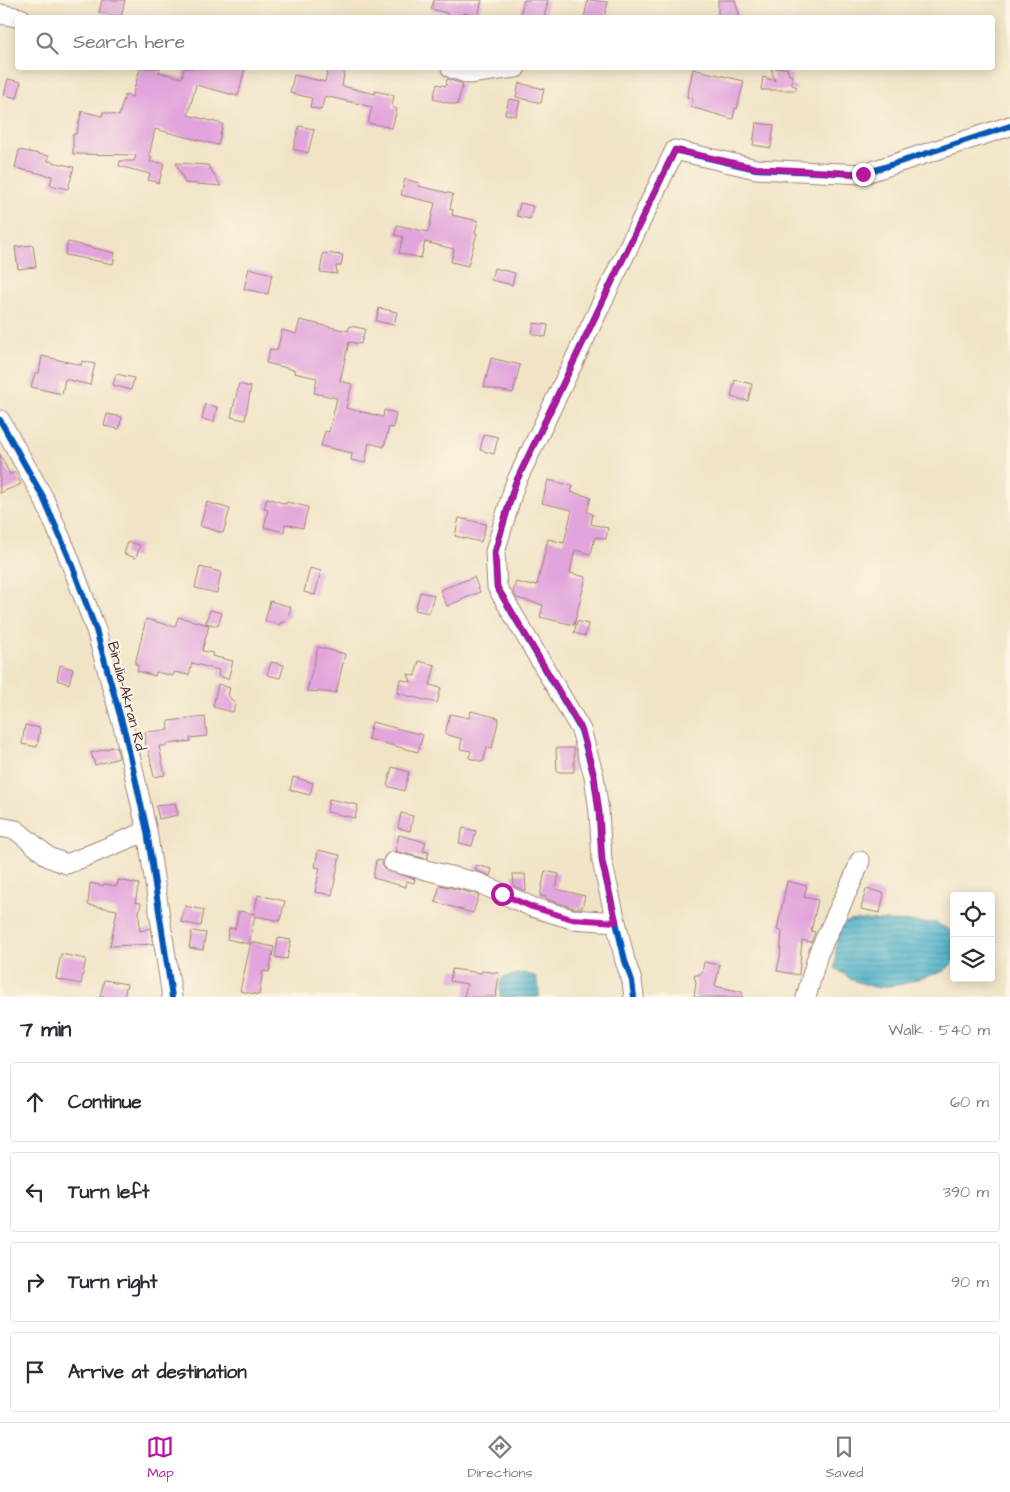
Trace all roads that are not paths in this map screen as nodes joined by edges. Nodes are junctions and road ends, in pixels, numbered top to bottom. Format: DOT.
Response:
graph roads {
  1 [pos="0,14"];
  2 [pos="15,17"];
  3 [pos="457,70"];
  4 [pos="500,70"];
  5 [pos="1010,126"];
  6 [pos="0,420"];
  7 [pos="0,827"];
  8 [pos="147,831"];
  9 [pos="860,861"];
  10 [pos="393,862"];
  11 [pos="616,922"];
  12 [pos="172,997"];
  13 [pos="634,997"];
  14 [pos="806,997"];
  1 -- 2 [label="street"];
  3 -- 4 [label="street"];
  5 -- 11 [label="street"];
  6 -- 8 [label="street, Birulia-Akran Rd"];
  7 -- 8 [label="street"];
  8 -- 12 [label="street, Birulia-Akran Rd"];
  9 -- 14 [label="street"];
  10 -- 11 [label="street"];
  11 -- 13 [label="street"];
}
